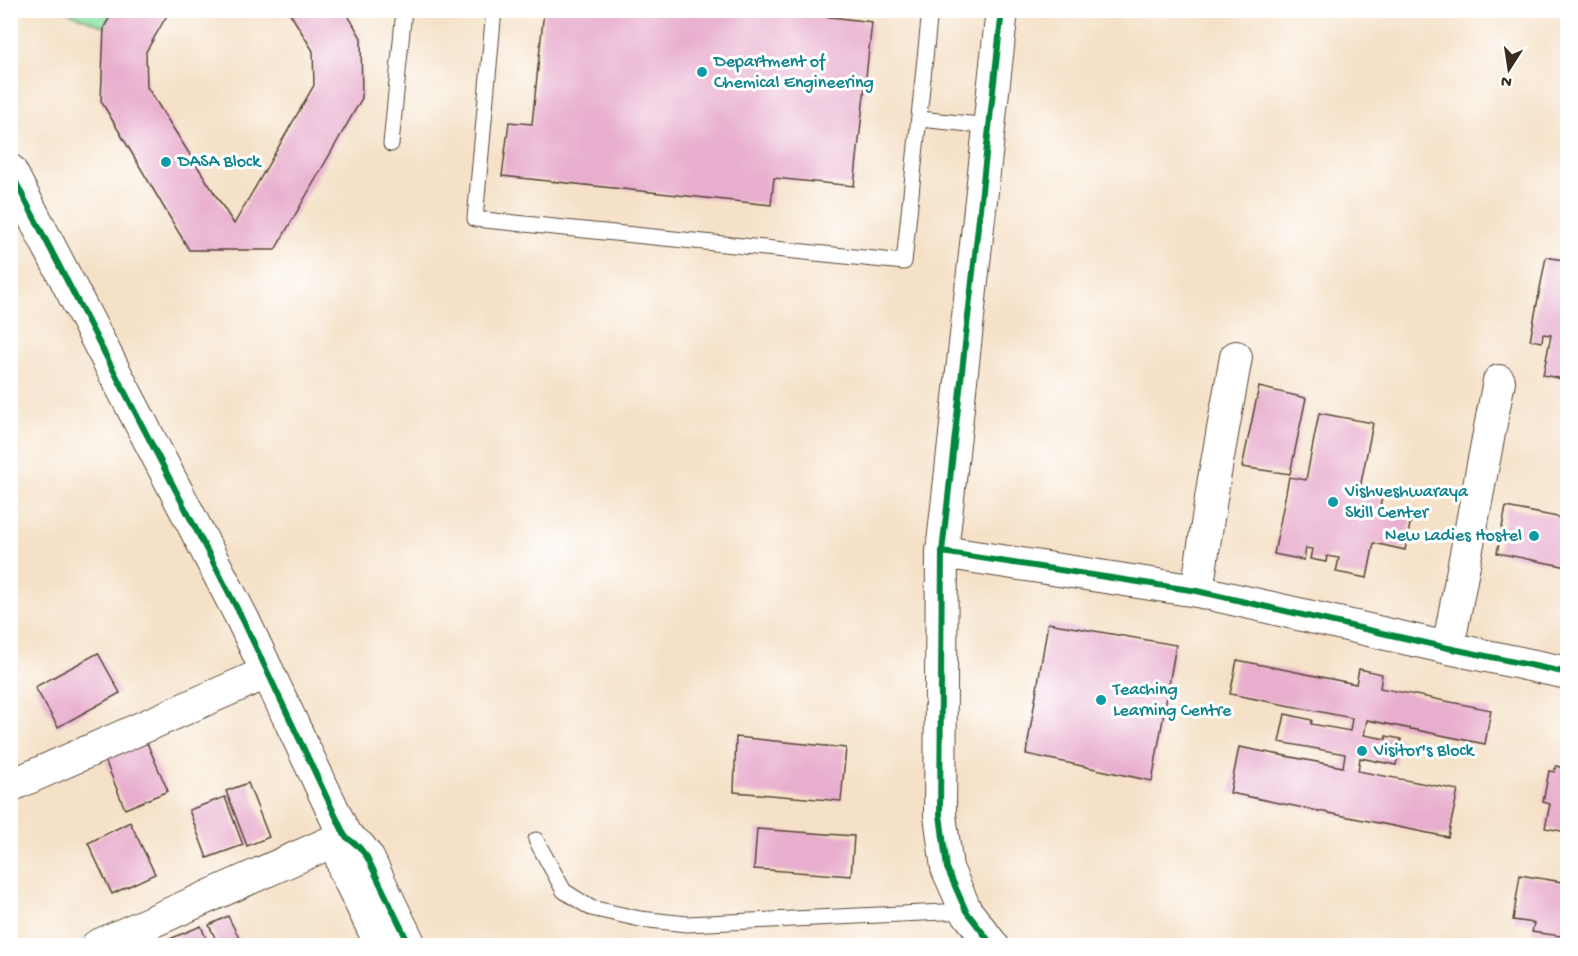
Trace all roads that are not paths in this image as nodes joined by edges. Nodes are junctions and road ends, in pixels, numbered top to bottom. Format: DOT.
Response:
graph roads {
  1 [pos="404,10"];
  2 [pos="494,10"];
  3 [pos="930,10"];
  4 [pos="1002,10"];
  5 [pos="919,119"];
  6 [pos="990,126"];
  7 [pos="391,144"];
  8 [pos="10,171"];
  9 [pos="1236,357"];
  10 [pos="1499,381"];
  11 [pos="942,552"];
  12 [pos="1197,591"];
  13 [pos="1448,648"];
  14 [pos="268,672"];
  15 [pos="1568,673"];
  16 [pos="10,786"];
  17 [pos="345,836"];
  18 [pos="536,840"];
  19 [pos="966,911"];
  20 [pos="97,945"];
  21 [pos="382,945"];
  22 [pos="410,945"];
  23 [pos="993,945"];
  1 -- 7 [label="lane"];
  2 -- 5 [label="lane"];
  3 -- 5 [label="lane"];
  4 -- 6 [label="street"];
  5 -- 6 [label="lane"];
  6 -- 11 [label="street"];
  8 -- 14 [label="street"];
  9 -- 12 [label="street"];
  10 -- 13 [label="street"];
  11 -- 12 [label="street"];
  11 -- 19 [label="street"];
  12 -- 13 [label="street"];
  13 -- 15 [label="street"];
  14 -- 16 [label="street"];
  14 -- 17 [label="street"];
  17 -- 20 [label="street"];
  17 -- 21 [label="street"];
  17 -- 22 [label="street"];
  18 -- 19 [label="lane"];
  19 -- 23 [label="street"];
}
